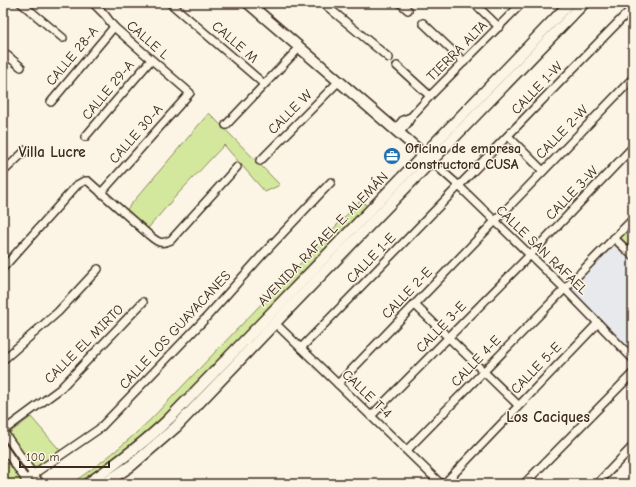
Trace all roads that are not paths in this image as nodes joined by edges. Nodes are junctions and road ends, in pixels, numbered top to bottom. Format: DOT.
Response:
graph roads {
  1 [pos="21,3"];
  2 [pos="92,3"];
  3 [pos="170,3"];
  4 [pos="323,3"];
  5 [pos="400,3"];
  6 [pos="474,3"];
  7 [pos="522,3"];
  8 [pos="570,3"];
  9 [pos="584,3"];
  10 [pos="255,5"];
  11 [pos="633,7"];
  12 [pos="408,10"];
  13 [pos="424,23"];
  14 [pos="114,27"];
  15 [pos="499,27"];
  16 [pos="63,38"];
  17 [pos="300,47"];
  18 [pos="3,52"];
  19 [pos="389,58"];
  20 [pos="151,60"];
  21 [pos="464,62"];
  22 [pos="397,66"];
  23 [pos="21,67"];
  24 [pos="633,78"];
  25 [pos="339,81"];
  26 [pos="264,84"];
  27 [pos="190,93"];
  28 [pos="430,96"];
  29 [pos="50,102"];
  30 [pos="226,125"];
  31 [pos="397,131"];
  32 [pos="508,136"];
  33 [pos="85,137"];
  34 [pos="633,147"];
  35 [pos="26,150"];
  36 [pos="428,157"];
  37 [pos="260,161"];
  38 [pos="236,167"];
  39 [pos="543,171"];
  40 [pos="3,172"];
  41 [pos="331,182"];
  42 [pos="459,186"];
  43 [pos="101,193"];
  44 [pos="633,219"];
  45 [pos="494,221"];
  46 [pos="614,238"];
  47 [pos="529,256"];
  48 [pos="633,256"];
  49 [pos="3,268"];
  50 [pos="98,269"];
  51 [pos="564,288"];
  52 [pos="143,302"];
  53 [pos="414,304"];
  54 [pos="275,323"];
  55 [pos="598,323"];
  56 [pos="449,338"];
  57 [pos="301,348"];
  58 [pos="633,359"];
  59 [pos="3,360"];
  60 [pos="484,372"];
  61 [pos="633,373"];
  62 [pos="338,384"];
  63 [pos="518,405"];
  64 [pos="371,416"];
  65 [pos="3,431"];
  66 [pos="633,446"];
  67 [pos="3,447"];
  68 [pos="407,450"];
  69 [pos="33,474"];
  70 [pos="27,482"];
  71 [pos="601,483"];
  72 [pos="40,484"];
  73 [pos="87,484"];
  74 [pos="104,484"];
  75 [pos="443,484"];
  76 [pos="524,484"];
  1 -- 16 [label="street"];
  2 -- 14 [label="street, CALLE L"];
  3 -- 26 [label="street, CALLE M"];
  4 -- 19 [label="street"];
  5 -- 12 [label="street"];
  6 -- 15 [label="street"];
  7 -- 15 [label="street, TIERRA ALTA"];
  8 -- 36 [label="main road, AVENIDA RAFAEL E. ALEMÁN"];
  9 -- 36 [label="main road, AVENIDA RAFAEL E. ALEMÁN"];
  10 -- 17 [label="main road"];
  11 -- 32 [label="street, CALLE 1-W"];
  13 -- 21 [label="street"];
  14 -- 20 [label="street, CALLE L"];
  14 -- 29 [label="street, CALLE 28-A"];
  15 -- 21 [label="street, TIERRA ALTA"];
  17 -- 25 [label="main road"];
  17 -- 26 [label="street"];
  18 -- 23 [label="street"];
  20 -- 27 [label="street, CALLE L"];
  20 -- 33 [label="street, CALLE 29-A"];
  21 -- 28 [label="street, TIERRA ALTA"];
  22 -- 28 [label="street"];
  24 -- 39 [label="street, CALLE 2-W"];
  25 -- 31 [label="main road"];
  25 -- 37 [label="street, CALLE W"];
  26 -- 30 [label="street"];
  27 -- 43 [label="street, CALLE 30-A"];
  28 -- 31 [label="street, TIERRA ALTA"];
  31 -- 36 [label="main road"];
  32 -- 39 [label="street"];
  32 -- 42 [label="street, CALLE 1-W"];
  34 -- 47 [label="street, CALLE 3-W"];
  35 -- 40 [label="street"];
  36 -- 42 [label="street, CALLE SAN RAFAEL"];
  36 -- 54 [label="main road, AVENIDA RAFAEL E. ALEMÁN"];
  36 -- 73 [label="main road, AVENIDA RAFAEL E. ALEMÁN"];
  38 -- 43 [label="street"];
  39 -- 45 [label="street, CALLE 2-W"];
  41 -- 69 [label="street, CALLE LOS GUAYACANES"];
  42 -- 45 [label="street, CALLE SAN RAFAEL"];
  42 -- 57 [label="street, CALLE 1-E"];
  43 -- 49 [label="street"];
  44 -- 46 [label="street, CALLE 4-E"];
  45 -- 47 [label="street, CALLE SAN RAFAEL"];
  45 -- 53 [label="street, CALLE 2-E"];
  46 -- 48 [label="street"];
  46 -- 51 [label="street, CALLE 4-E"];
  47 -- 51 [label="street, CALLE SAN RAFAEL"];
  47 -- 56 [label="street, CALLE 3-E"];
  50 -- 59 [label="street"];
  51 -- 55 [label="street, CALLE SAN RAFAEL"];
  51 -- 60 [label="street, CALLE 4-E"];
  52 -- 65 [label="street, CALLE EL MIRTO"];
  53 -- 56 [label="street"];
  53 -- 62 [label="street, CALLE 2-E"];
  54 -- 57 [label="street, CALLE T-4"];
  54 -- 74 [label="main road, AVENIDA RAFAEL E. ALEMÁN"];
  55 -- 58 [label="street, CALLE SAN RAFAEL"];
  55 -- 63 [label="street, CALLE 5-E"];
  56 -- 60 [label="street"];
  56 -- 64 [label="street, CALLE 3-E"];
  57 -- 62 [label="street, CALLE T-4"];
  60 -- 63 [label="street"];
  60 -- 68 [label="street, CALLE 4-E"];
  61 -- 76 [label="street"];
  62 -- 64 [label="street, CALLE T-4"];
  63 -- 75 [label="street, CALLE 5-E"];
  64 -- 68 [label="street, CALLE T-4"];
  65 -- 69 [label="street"];
  66 -- 71 [label="street"];
  67 -- 70 [label="street"];
  68 -- 75 [label="street, CALLE T-4"];
  69 -- 70 [label="street, CALLE LOS GUAYACANES"];
  69 -- 72 [label="street"];
}
